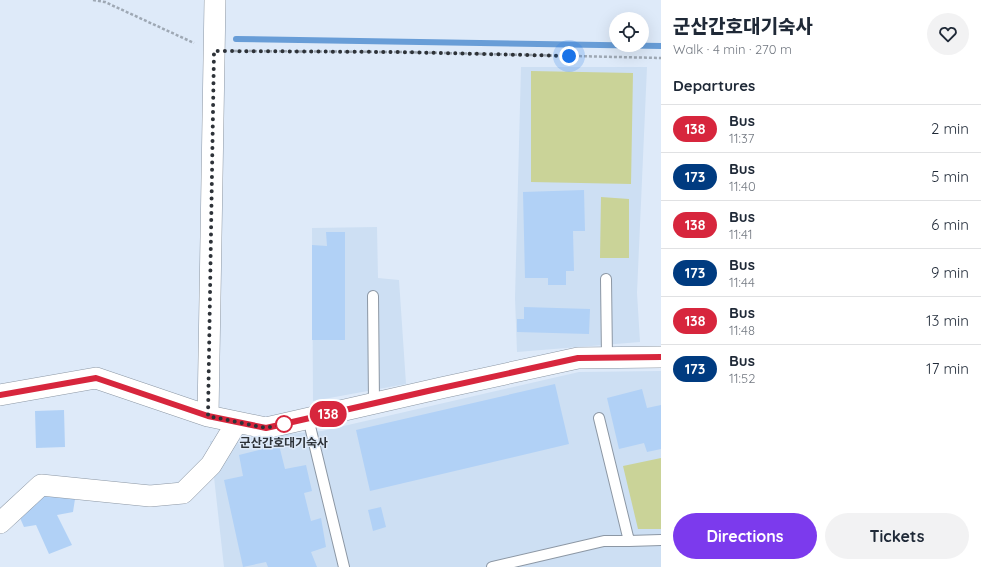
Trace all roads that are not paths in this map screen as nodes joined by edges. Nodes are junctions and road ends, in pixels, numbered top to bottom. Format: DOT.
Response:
graph roads {
  1 [pos="215,0"];
  2 [pos="606,279"];
  3 [pos="373,296"];
  4 [pos="661,357"];
  5 [pos="607,358"];
  6 [pos="0,395"];
  7 [pos="374,403"];
  8 [pos="208,416"];
  9 [pos="308,418"];
  10 [pos="599,418"];
  11 [pos="237,422"];
  12 [pos="0,522"];
  13 [pos="661,540"];
  14 [pos="628,541"];
  15 [pos="344,567"];
  16 [pos="492,567"];
  1 -- 8 [label="street"];
  2 -- 5 [label="lane"];
  3 -- 7 [label="lane"];
  4 -- 5 [label="street"];
  5 -- 7 [label="street"];
  6 -- 8 [label="street"];
  7 -- 9 [label="street"];
  8 -- 11 [label="street"];
  9 -- 11 [label="street"];
  9 -- 15 [label="lane"];
  10 -- 14 [label="lane"];
  11 -- 12 [label="street"];
  13 -- 14 [label="lane"];
  14 -- 16 [label="lane"];
}
